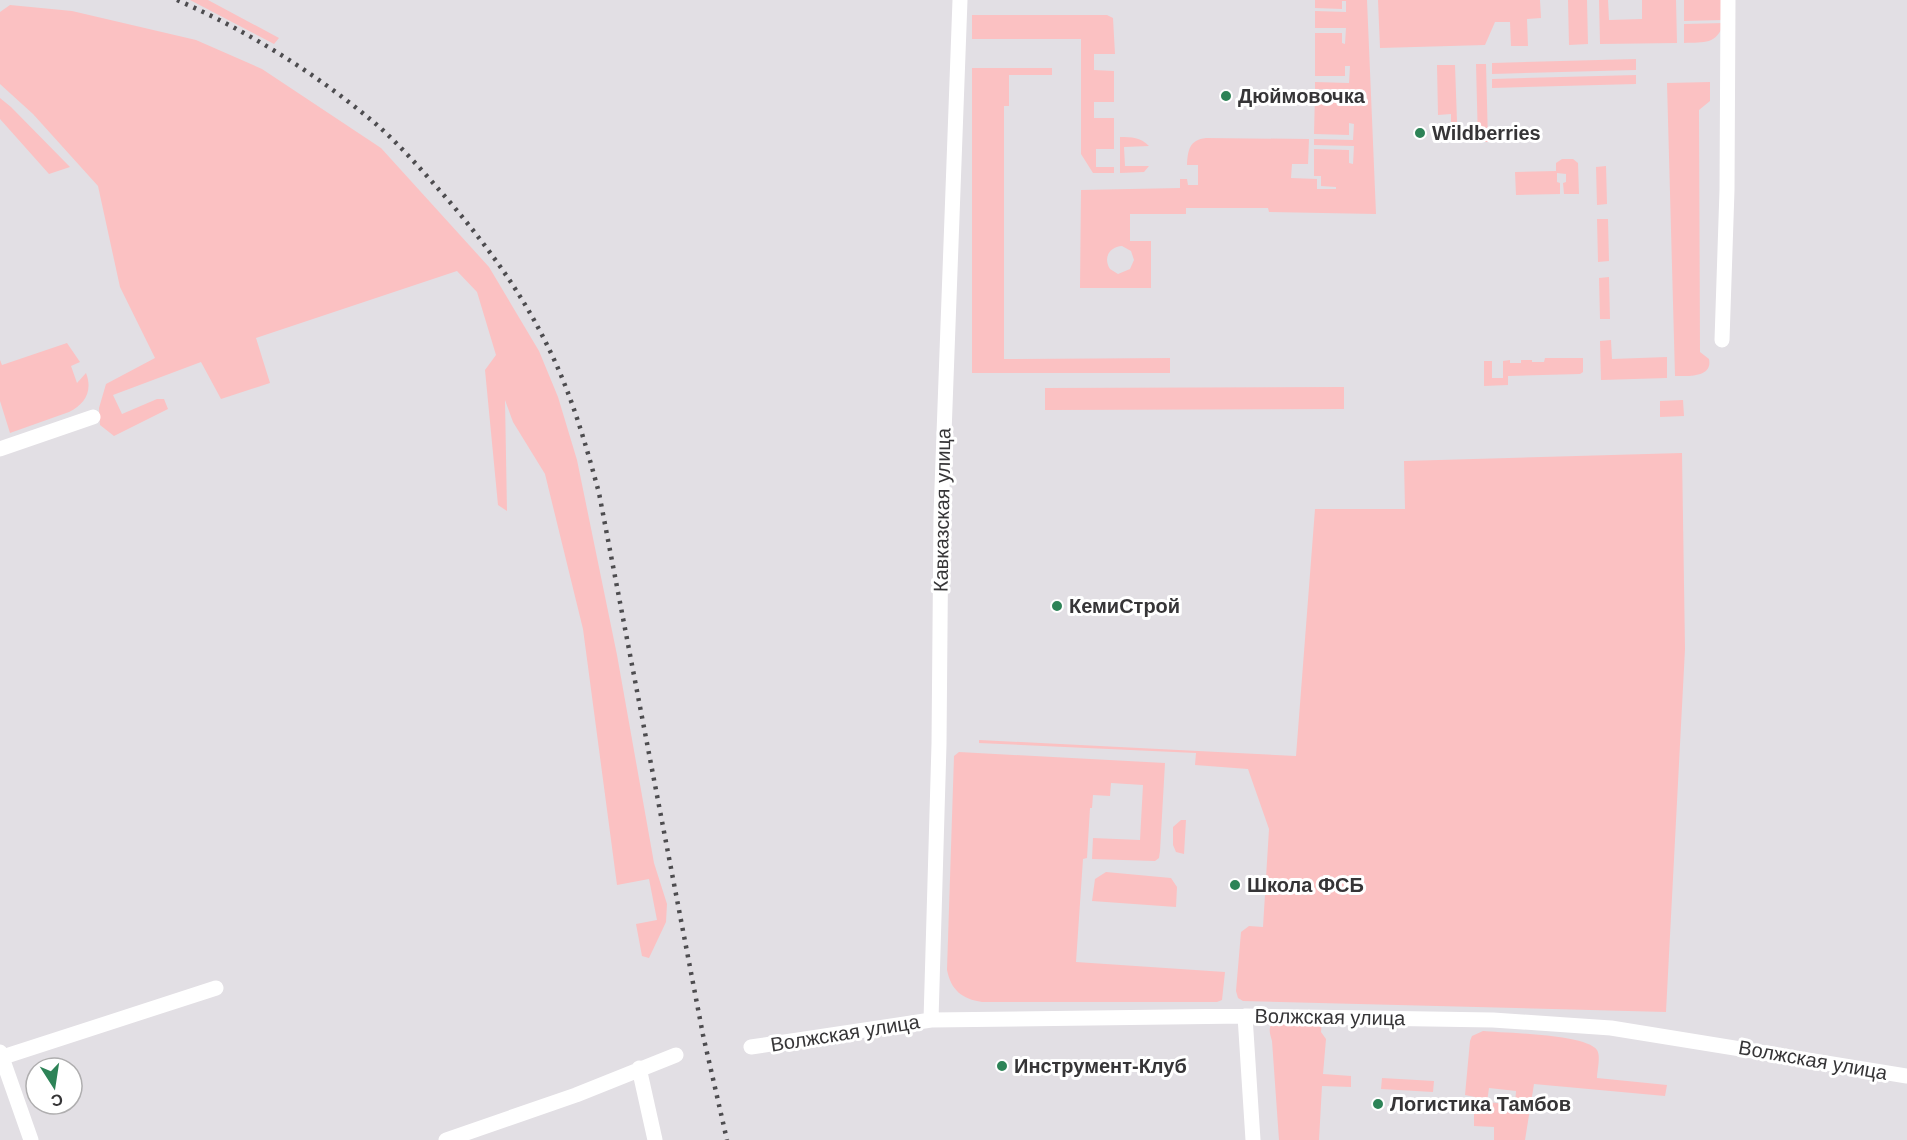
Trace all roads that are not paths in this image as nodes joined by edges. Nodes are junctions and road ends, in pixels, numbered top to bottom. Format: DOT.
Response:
graph roads {
  1 [pos="960,0"];
  2 [pos="1728,0"];
  3 [pos="1722,340"];
  4 [pos="93,417"];
  5 [pos="0,449"];
  6 [pos="216,988"];
  7 [pos="1245,1016"];
  8 [pos="931,1020"];
  9 [pos="751,1047"];
  10 [pos="676,1055"];
  11 [pos="1,1056"];
  12 [pos="639,1068"];
  13 [pos="1907,1076"];
  14 [pos="31,1140"];
  15 [pos="446,1140"];
  16 [pos="655,1140"];
  17 [pos="1253,1140"];
  1 -- 8 [label="street, Кавказская улица"];
  2 -- 3 [label="street"];
  4 -- 5 [label="street"];
  6 -- 11 [label="street"];
  7 -- 8 [label="street, Волжская улица"];
  7 -- 13 [label="street, Волжская улица"];
  7 -- 17 [label="street"];
  8 -- 9 [label="street, Волжская улица"];
  10 -- 12 [label="street"];
  11 -- 14 [label="street"];
  12 -- 15 [label="street"];
  12 -- 16 [label="street"];
}
